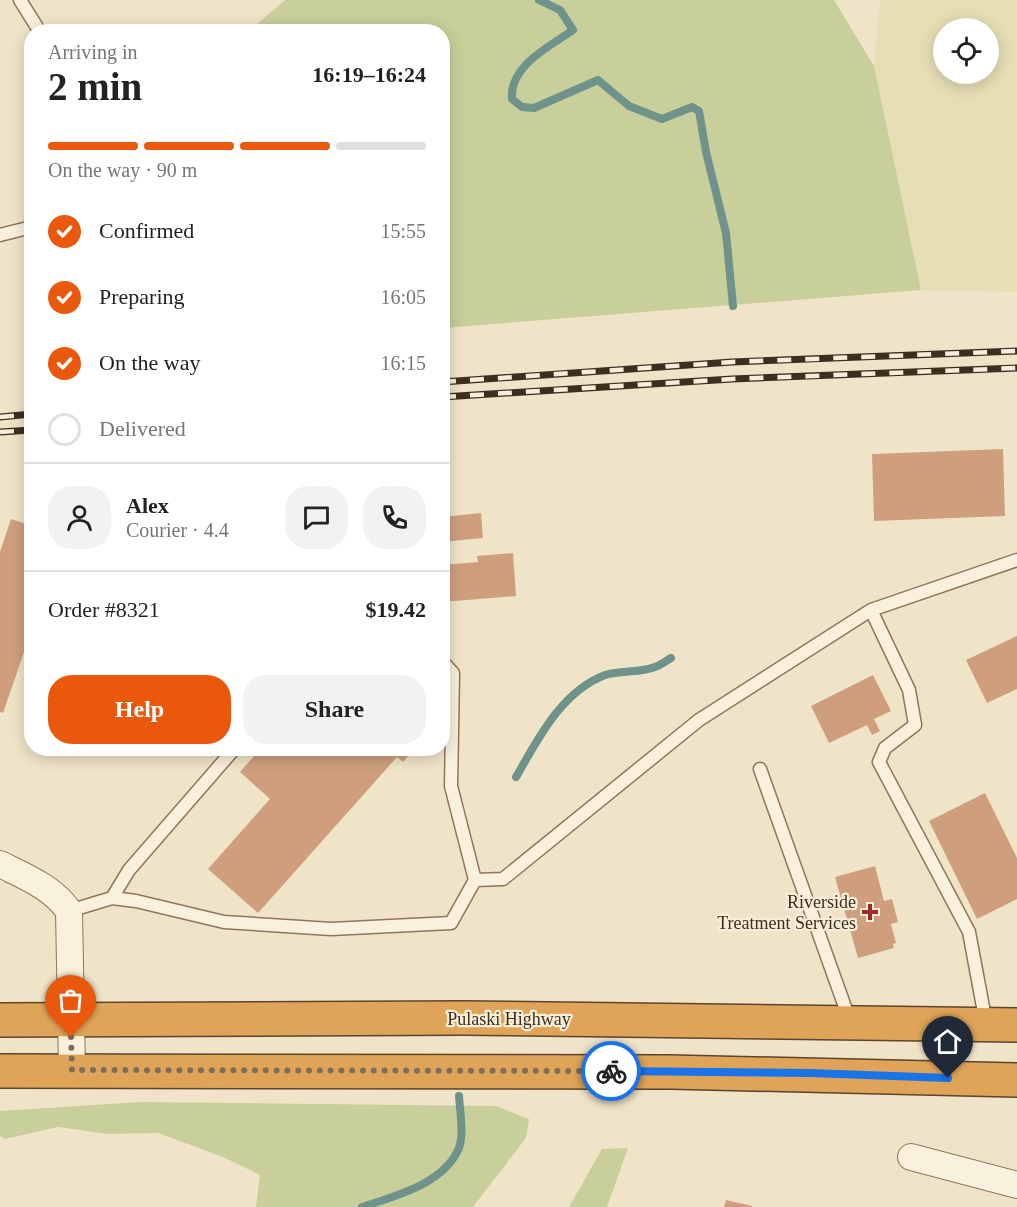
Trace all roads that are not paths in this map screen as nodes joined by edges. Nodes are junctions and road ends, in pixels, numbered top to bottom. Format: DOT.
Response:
graph roads {
  1 [pos="20,0"];
  2 [pos="35,24"];
  3 [pos="24,229"];
  4 [pos="0,235"];
  5 [pos="1017,560"];
  6 [pos="872,610"];
  7 [pos="450,670"];
  8 [pos="229,756"];
  9 [pos="760,769"];
  10 [pos="0,864"];
  11 [pos="475,880"];
  12 [pos="112,898"];
  13 [pos="69,911"];
  14 [pos="0,1020"];
  15 [pos="70,1021"];
  16 [pos="851,1022"];
  17 [pos="1002,1025"];
  18 [pos="72,1070"];
  19 [pos="0,1071"];
  20 [pos="1017,1080"];
  21 [pos="910,1156"];
  22 [pos="1017,1185"];
  1 -- 2 [label="lane"];
  3 -- 4 [label="lane"];
  5 -- 6 [label="lane"];
  6 -- 11 [label="lane"];
  6 -- 17 [label="lane"];
  7 -- 11 [label="lane"];
  8 -- 12 [label="lane"];
  9 -- 16 [label="lane"];
  10 -- 13 [label="street"];
  11 -- 12 [label="lane"];
  12 -- 13 [label="lane"];
  13 -- 15 [label="street"];
  14 -- 15 [label="highway, Pulaski Highway"];
  15 -- 16 [label="highway, Pulaski Highway"];
  15 -- 18 [label="street"];
  16 -- 17 [label="highway, Pulaski Highway"];
  18 -- 19 [label="highway"];
  18 -- 20 [label="highway"];
  21 -- 22 [label="street"];
}
